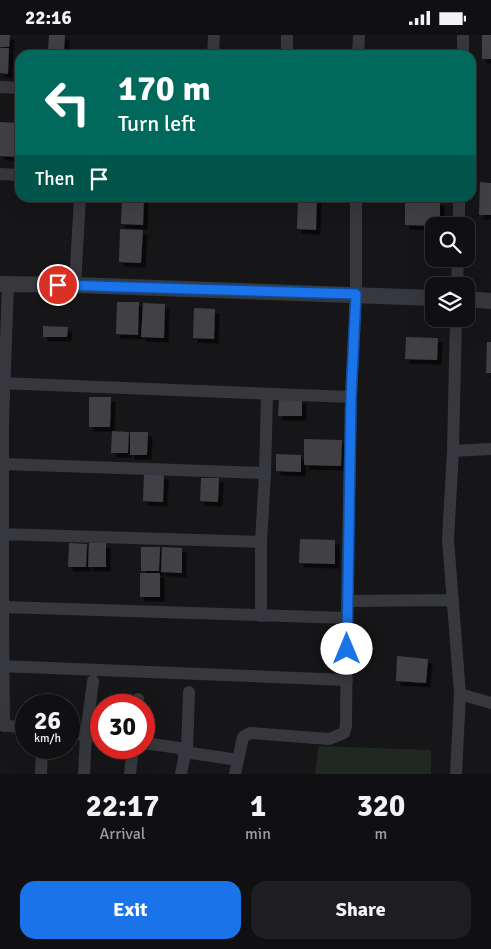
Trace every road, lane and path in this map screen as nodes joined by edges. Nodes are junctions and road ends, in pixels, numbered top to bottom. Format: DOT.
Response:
graph roads {
  1 [pos="214,35"];
  2 [pos="287,35"];
  3 [pos="359,35"];
  4 [pos="464,35"];
  5 [pos="213,50"];
  6 [pos="287,50"];
  7 [pos="358,50"];
  8 [pos="463,50"];
  9 [pos="0,87"];
  10 [pos="15,88"];
  11 [pos="0,174"];
  12 [pos="15,175"];
  13 [pos="80,202"];
  14 [pos="356,202"];
  15 [pos="459,202"];
  16 [pos="459,217"];
  17 [pos="4,284"];
  18 [pos="74,285"];
  19 [pos="356,294"];
  20 [pos="425,298"];
  21 [pos="475,300"];
  22 [pos="491,301"];
  23 [pos="456,327"];
  24 [pos="3,383"];
  25 [pos="267,395"];
  26 [pos="351,397"];
  27 [pos="1,423"];
  28 [pos="491,449"];
  29 [pos="453,451"];
  30 [pos="2,471"];
  31 [pos="265,473"];
  32 [pos="1,534"];
  33 [pos="261,542"];
  34 [pos="452,600"];
  35 [pos="347,601"];
  36 [pos="1,607"];
  37 [pos="261,616"];
  38 [pos="347,618"];
  39 [pos="2,666"];
  40 [pos="346,680"];
  41 [pos="93,681"];
  42 [pos="189,692"];
  43 [pos="460,694"];
  44 [pos="491,703"];
  45 [pos="2,725"];
  46 [pos="15,727"];
  47 [pos="80,734"];
  48 [pos="86,735"];
  49 [pos="90,736"];
  50 [pos="155,745"];
  51 [pos="185,752"];
  52 [pos="42,759"];
  53 [pos="132,759"];
  54 [pos="238,760"];
  55 [pos="41,774"];
  56 [pos="84,774"];
  57 [pos="130,774"];
  58 [pos="181,774"];
  59 [pos="235,774"];
  60 [pos="456,774"];
  1 -- 5 [label="street"];
  2 -- 6 [label="street"];
  3 -- 7 [label="street"];
  4 -- 8 [label="street"];
  9 -- 10 [label="street"];
  11 -- 12 [label="street"];
  13 -- 18 [label="street"];
  14 -- 19 [label="street"];
  15 -- 16 [label="street"];
  17 -- 18 [label="street"];
  17 -- 24 [label="street"];
  18 -- 19 [label="street"];
  19 -- 20 [label="street"];
  19 -- 26 [label="street"];
  21 -- 22 [label="street"];
  23 -- 29 [label="street"];
  24 -- 25 [label="street"];
  24 -- 27 [label="street"];
  25 -- 26 [label="street"];
  25 -- 31 [label="street"];
  26 -- 35 [label="street"];
  27 -- 30 [label="street"];
  28 -- 29 [label="street"];
  29 -- 34 [label="street"];
  30 -- 31 [label="street"];
  30 -- 32 [label="street"];
  31 -- 33 [label="street"];
  32 -- 33 [label="street"];
  32 -- 36 [label="street"];
  33 -- 37 [label="street"];
  34 -- 35 [label="street"];
  34 -- 43 [label="street"];
  35 -- 38 [label="street"];
  36 -- 37 [label="street"];
  36 -- 39 [label="street"];
  37 -- 38 [label="street"];
  38 -- 40 [label="street"];
  39 -- 40 [label="street"];
  39 -- 45 [label="street"];
  40 -- 54 [label="street"];
  41 -- 48 [label="street"];
  42 -- 51 [label="street"];
  43 -- 44 [label="street"];
  43 -- 60 [label="street"];
  45 -- 46 [label="street"];
  47 -- 48 [label="street"];
  48 -- 49 [label="street"];
  48 -- 56 [label="street"];
  50 -- 51 [label="street"];
  51 -- 54 [label="street"];
  51 -- 58 [label="street"];
  52 -- 55 [label="street"];
  53 -- 57 [label="street"];
  54 -- 59 [label="street"];
}
